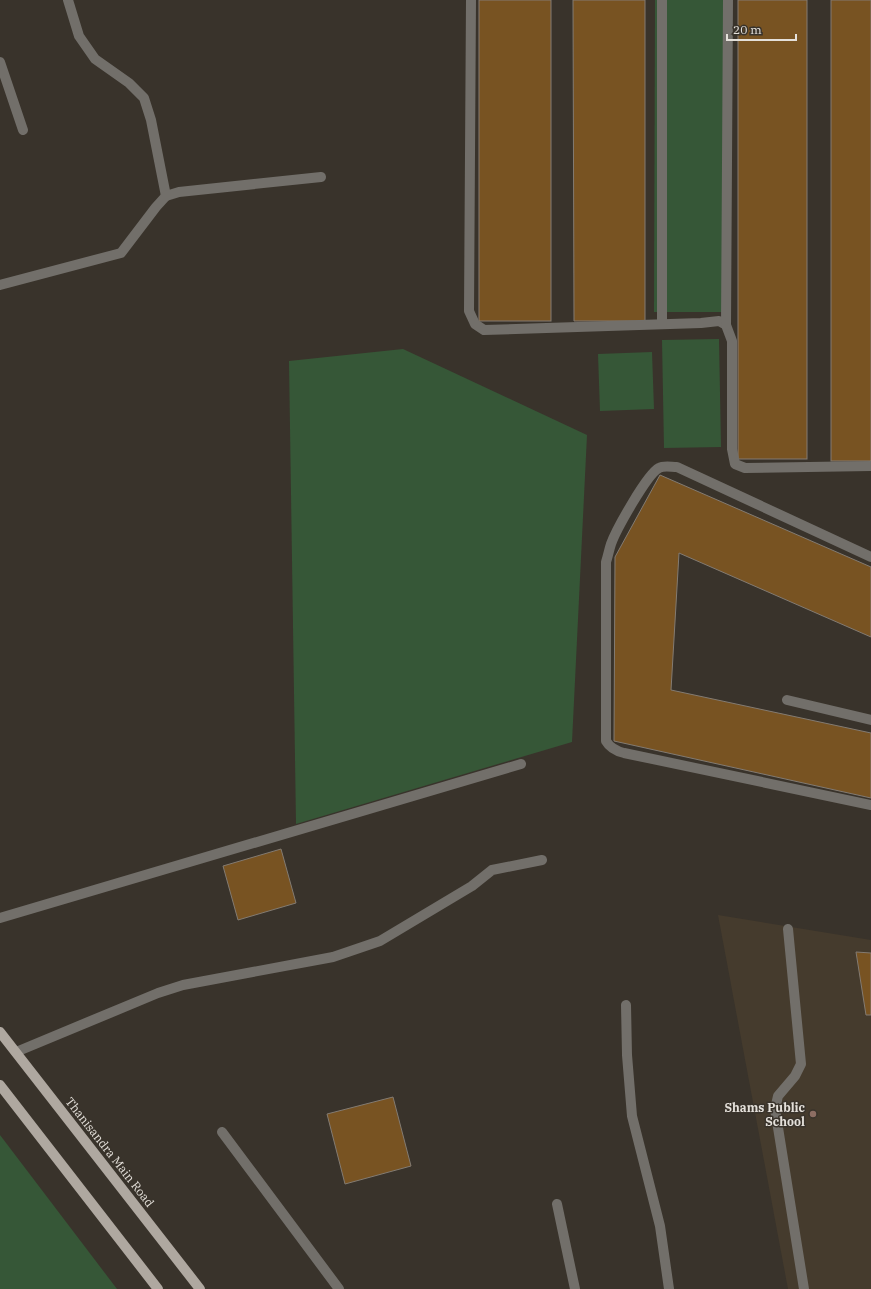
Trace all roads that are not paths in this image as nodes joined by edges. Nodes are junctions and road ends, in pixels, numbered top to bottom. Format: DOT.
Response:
graph roads {
  1 [pos="68,0"];
  2 [pos="471,0"];
  3 [pos="662,0"];
  4 [pos="728,0"];
  5 [pos="0,62"];
  6 [pos="24,130"];
  7 [pos="321,177"];
  8 [pos="166,196"];
  9 [pos="0,285"];
  10 [pos="662,324"];
  11 [pos="726,324"];
  12 [pos="871,466"];
  13 [pos="871,557"];
  14 [pos="787,700"];
  15 [pos="871,720"];
  16 [pos="521,764"];
  17 [pos="871,805"];
  18 [pos="542,860"];
  19 [pos="0,918"];
  20 [pos="788,929"];
  21 [pos="626,1005"];
  22 [pos="0,1032"];
  23 [pos="16,1052"];
  24 [pos="0,1085"];
  25 [pos="222,1132"];
  26 [pos="557,1204"];
  27 [pos="158,1289"];
  28 [pos="200,1289"];
  29 [pos="338,1289"];
  30 [pos="575,1289"];
  31 [pos="669,1289"];
  32 [pos="804,1289"];
  1 -- 8 [label="street"];
  2 -- 10 [label="street"];
  3 -- 10 [label="street"];
  4 -- 11 [label="street"];
  5 -- 6 [label="street"];
  7 -- 8 [label="street"];
  8 -- 9 [label="street"];
  10 -- 11 [label="street"];
  11 -- 12 [label="street"];
  13 -- 17 [label="street"];
  14 -- 15 [label="street"];
  16 -- 19 [label="street"];
  18 -- 23 [label="street"];
  20 -- 32 [label="street"];
  21 -- 31 [label="street"];
  22 -- 23 [label="main road, Thanisandra Main Road"];
  23 -- 28 [label="main road, Thanisandra Main Road"];
  24 -- 27 [label="main road"];
  25 -- 29 [label="street"];
  26 -- 30 [label="street"];
}
